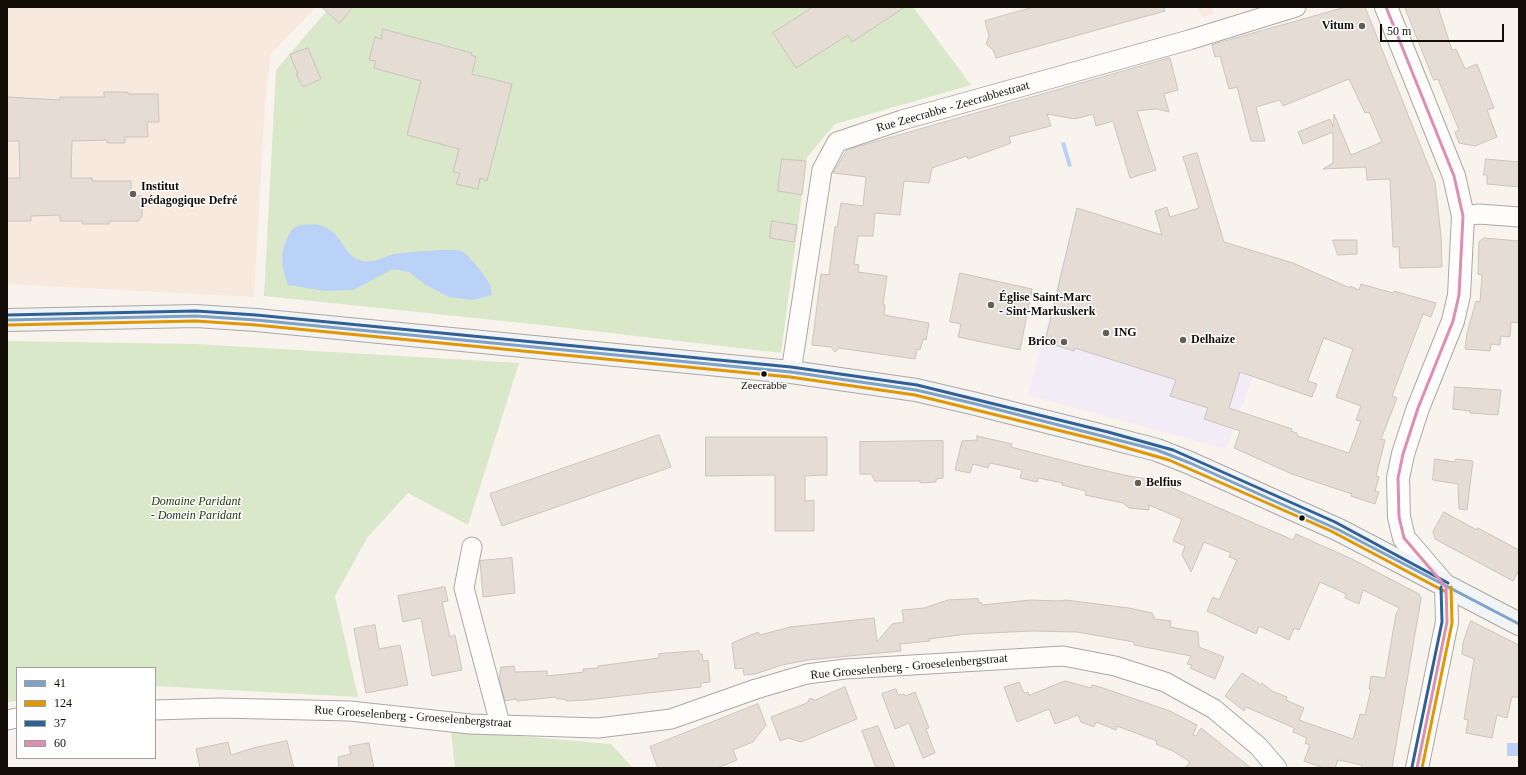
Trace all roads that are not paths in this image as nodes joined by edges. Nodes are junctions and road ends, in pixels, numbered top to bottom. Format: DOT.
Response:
graph roads {
  1 [pos="1296,7"];
  2 [pos="1386,7"];
  3 [pos="1463,216"];
  4 [pos="1519,217"];
  5 [pos="7,320"];
  6 [pos="791,372"];
  7 [pos="472,547"];
  8 [pos="1446,587"];
  9 [pos="1519,624"];
  10 [pos="156,710"];
  11 [pos="500,724"];
  12 [pos="1277,768"];
  13 [pos="1417,768"];
  1 -- 6 [label="street, Rue Zeecrabbe - Zeecrabbestraat"];
  2 -- 3 [label="street"];
  3 -- 4 [label="street"];
  3 -- 8 [label="street"];
  5 -- 6 [label="main road"];
  6 -- 8 [label="main road"];
  7 -- 11 [label="street"];
  8 -- 9 [label="main road"];
  8 -- 13 [label="street"];
  10 -- 11 [label="street, Rue Groeselenberg - Groeselenbergstraat"];
  11 -- 12 [label="street, Rue Groeselenberg - Groeselenbergstraat"];
}
